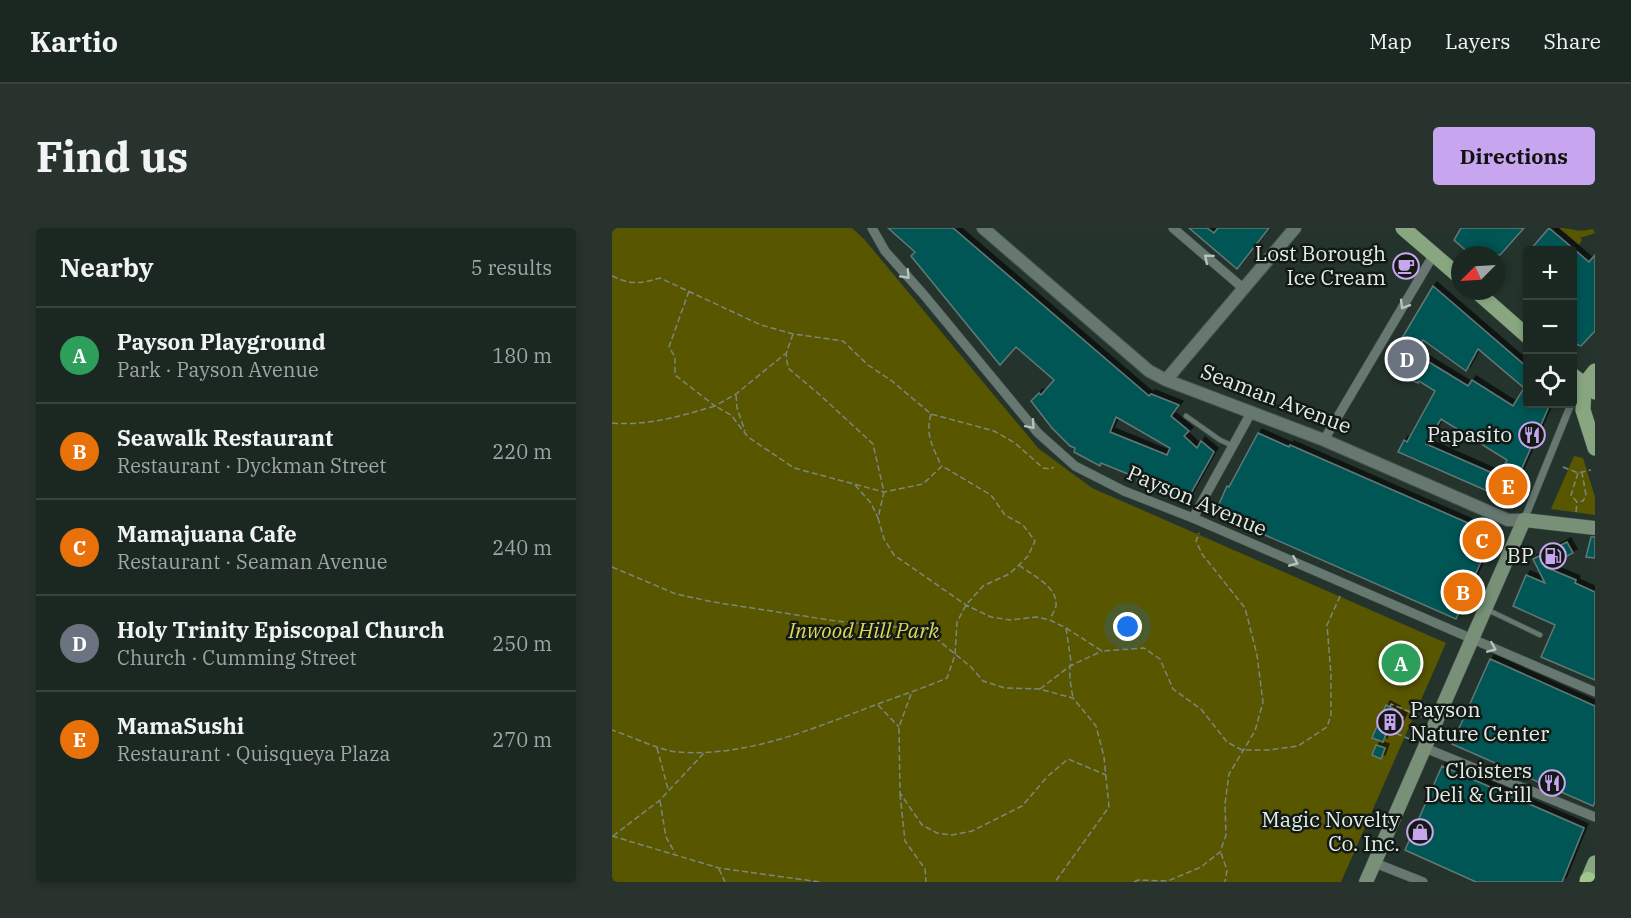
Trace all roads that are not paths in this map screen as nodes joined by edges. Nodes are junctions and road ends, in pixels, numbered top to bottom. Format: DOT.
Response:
graph roads {
  1 [pos="872,228"];
  2 [pos="983,228"];
  3 [pos="1173,228"];
  4 [pos="1295,228"];
  5 [pos="1404,228"];
  6 [pos="1434,254"];
  7 [pos="1451,269"];
  8 [pos="1244,289"];
  9 [pos="1486,300"];
  10 [pos="1523,332"];
  11 [pos="1595,371"];
  12 [pos="1167,380"];
  13 [pos="1584,384"];
  14 [pos="1595,403"];
  15 [pos="1570,408"];
  16 [pos="1252,411"];
  17 [pos="1186,416"];
  18 [pos="1324,440"];
  19 [pos="1233,446"];
  20 [pos="1595,448"];
  21 [pos="1193,518"];
  22 [pos="1524,520"];
  23 [pos="1595,528"];
  24 [pos="1485,609"];
  25 [pos="1540,634"];
  26 [pos="1472,639"];
  27 [pos="1595,692"];
  28 [pos="1425,748"];
  29 [pos="1595,817"];
  30 [pos="1595,862"];
  31 [pos="1375,863"];
  32 [pos="1588,881"];
  33 [pos="1366,882"];
  34 [pos="1423,882"];
  1 -- 21 [label="street, Payson Avenue, one-way"];
  2 -- 12 [label="street, Seaman Avenue"];
  8 -- 3 [label="street, one-way"];
  4 -- 8 [label="street"];
  5 -- 6 [label="main road"];
  6 -- 7 [label="main road"];
  6 -- 18 [label="street, one-way"];
  8 -- 12 [label="street"];
  9 -- 10 [label="main road"];
  11 -- 13 [label="main road"];
  12 -- 16 [label="street, Seaman Avenue"];
  13 -- 14 [label="main road"];
  13 -- 20 [label="main road"];
  15 -- 22 [label="street"];
  16 -- 18 [label="street, Seaman Avenue"];
  16 -- 19 [label="street"];
  17 -- 19 [label="lane"];
  18 -- 22 [label="street, Seaman Avenue"];
  19 -- 21 [label="street"];
  21 -- 26 [label="street, Payson Avenue, one-way"];
  22 -- 23 [label="main road, Seaman Avenue"];
  22 -- 24 [label="main road"];
  24 -- 25 [label="lane"];
  24 -- 26 [label="main road"];
  26 -- 27 [label="street, Payson Avenue, one-way"];
  26 -- 28 [label="main road"];
  28 -- 29 [label="street"];
  28 -- 31 [label="main road"];
  30 -- 32 [label="main road"];
  31 -- 33 [label="main road"];
  31 -- 34 [label="street"];
}
